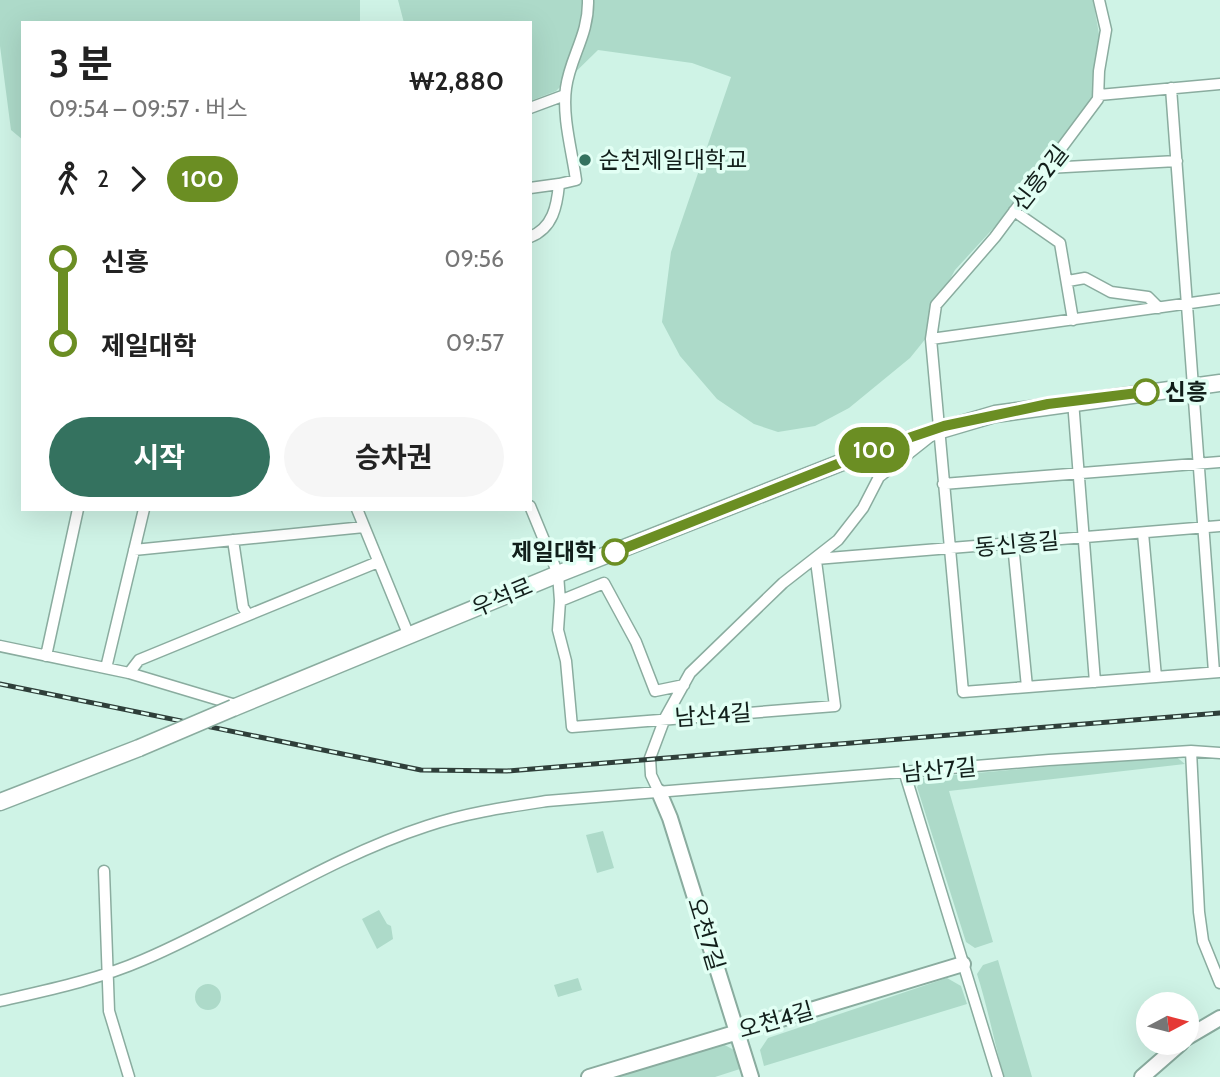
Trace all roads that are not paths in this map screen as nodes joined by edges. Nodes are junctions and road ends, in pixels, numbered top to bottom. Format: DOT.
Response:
graph roads {
  1 [pos="589,0"];
  2 [pos="1099,0"];
  3 [pos="1220,84"];
  4 [pos="1171,88"];
  5 [pos="565,94"];
  6 [pos="1099,95"];
  7 [pos="532,107"];
  8 [pos="1177,161"];
  9 [pos="1047,168"];
  10 [pos="559,184"];
  11 [pos="532,188"];
  12 [pos="1014,211"];
  13 [pos="532,236"];
  14 [pos="1068,281"];
  15 [pos="1220,299"];
  16 [pos="1190,303"];
  17 [pos="1159,308"];
  18 [pos="1073,320"];
  19 [pos="931,339"];
  20 [pos="1220,383"];
  21 [pos="1195,386"];
  22 [pos="1073,401"];
  23 [pos="937,429"];
  24 [pos="873,450"];
  25 [pos="1220,462"];
  26 [pos="1199,464"];
  27 [pos="1079,473"];
  28 [pos="879,477"];
  29 [pos="943,484"];
  30 [pos="78,511"];
  31 [pos="144,511"];
  32 [pos="358,511"];
  33 [pos="532,511"];
  34 [pos="1220,526"];
  35 [pos="364,527"];
  36 [pos="1204,527"];
  37 [pos="1143,533"];
  38 [pos="1084,538"];
  39 [pos="233,540"];
  40 [pos="1013,544"];
  41 [pos="949,549"];
  42 [pos="134,550"];
  43 [pos="816,560"];
  44 [pos="378,562"];
  45 [pos="558,573"];
  46 [pos="560,601"];
  47 [pos="248,615"];
  48 [pos="409,636"];
  49 [pos="0,646"];
  50 [pos="46,656"];
  51 [pos="106,667"];
  52 [pos="1217,672"];
  53 [pos="129,673"];
  54 [pos="1156,677"];
  55 [pos="1095,682"];
  56 [pos="684,685"];
  57 [pos="1027,687"];
  58 [pos="236,707"];
  59 [pos="665,718"];
  60 [pos="1191,751"];
  61 [pos="1220,753"];
  62 [pos="905,774"];
  63 [pos="659,792"];
  64 [pos="0,802"];
  65 [pos="104,871"];
  66 [pos="963,964"];
  67 [pos="106,975"];
  68 [pos="1220,982"];
  69 [pos="0,1002"];
  70 [pos="1220,1018"];
  71 [pos="1199,1030"];
  72 [pos="736,1032"];
  73 [pos="1167,1055"];
  74 [pos="130,1077"];
  75 [pos="589,1077"];
  76 [pos="751,1077"];
  77 [pos="998,1077"];
  78 [pos="1142,1077"];
  1 -- 5 [label="street"];
  2 -- 6 [label="street"];
  3 -- 4 [label="street"];
  4 -- 6 [label="street"];
  4 -- 8 [label="street"];
  5 -- 7 [label="street"];
  5 -- 10 [label="street"];
  6 -- 9 [label="street, 신흥2길"];
  8 -- 9 [label="street"];
  8 -- 16 [label="street"];
  9 -- 12 [label="street, 신흥2길"];
  10 -- 11 [label="street"];
  10 -- 13 [label="street"];
  12 -- 14 [label="street"];
  12 -- 19 [label="street, 신흥2길"];
  14 -- 17 [label="street"];
  14 -- 18 [label="street"];
  15 -- 16 [label="street"];
  16 -- 17 [label="street"];
  16 -- 21 [label="street"];
  17 -- 18 [label="street"];
  18 -- 19 [label="street"];
  19 -- 23 [label="street, 신흥2길"];
  20 -- 21 [label="main road, 우석로"];
  21 -- 22 [label="main road, 우석로"];
  21 -- 26 [label="street"];
  22 -- 23 [label="main road, 우석로"];
  22 -- 27 [label="street"];
  23 -- 24 [label="main road, 우석로"];
  23 -- 28 [label="street"];
  23 -- 29 [label="street"];
  24 -- 28 [label="street"];
  24 -- 45 [label="main road, 우석로"];
  25 -- 26 [label="street"];
  26 -- 27 [label="street"];
  26 -- 36 [label="street"];
  27 -- 29 [label="street"];
  27 -- 38 [label="street"];
  28 -- 43 [label="street"];
  29 -- 41 [label="street"];
  30 -- 50 [label="street"];
  31 -- 42 [label="street"];
  32 -- 35 [label="street"];
  33 -- 45 [label="street"];
  34 -- 36 [label="street, 동신흥길"];
  35 -- 39 [label="street"];
  35 -- 44 [label="street"];
  36 -- 37 [label="street, 동신흥길"];
  36 -- 52 [label="street"];
  37 -- 38 [label="street, 동신흥길"];
  37 -- 54 [label="street"];
  38 -- 40 [label="street, 동신흥길"];
  38 -- 55 [label="street"];
  39 -- 42 [label="street"];
  39 -- 47 [label="street"];
  40 -- 41 [label="street, 동신흥길"];
  40 -- 57 [label="street"];
  41 -- 43 [label="street, 동신흥길"];
  41 -- 57 [label="street"];
  42 -- 51 [label="street"];
  43 -- 56 [label="street"];
  43 -- 59 [label="street, 남산4길"];
  44 -- 47 [label="street"];
  44 -- 48 [label="street"];
  45 -- 46 [label="street"];
  45 -- 48 [label="main road, 우석로"];
  46 -- 56 [label="street"];
  46 -- 59 [label="street, 남산4길"];
  47 -- 53 [label="street"];
  48 -- 58 [label="main road, 우석로"];
  49 -- 50 [label="street"];
  50 -- 51 [label="street"];
  51 -- 53 [label="street"];
  52 -- 54 [label="street"];
  53 -- 58 [label="street"];
  54 -- 55 [label="street"];
  55 -- 57 [label="street"];
  56 -- 59 [label="street"];
  58 -- 64 [label="main road, 우석로, bridge"];
  59 -- 63 [label="street"];
  60 -- 61 [label="street, 남산7길"];
  60 -- 62 [label="street, 남산7길"];
  60 -- 68 [label="street"];
  62 -- 63 [label="street, 남산7길"];
  62 -- 66 [label="street"];
  63 -- 67 [label="street, 남산7길"];
  63 -- 72 [label="street, 오천7길"];
  65 -- 67 [label="street"];
  66 -- 72 [label="street, 오천4길"];
  66 -- 77 [label="street"];
  67 -- 69 [label="street, 남산7길"];
  67 -- 74 [label="street"];
  70 -- 71 [label="street"];
  72 -- 75 [label="street, 오천4길"];
  72 -- 76 [label="street, 오천7길"];
  73 -- 78 [label="street"];
}
